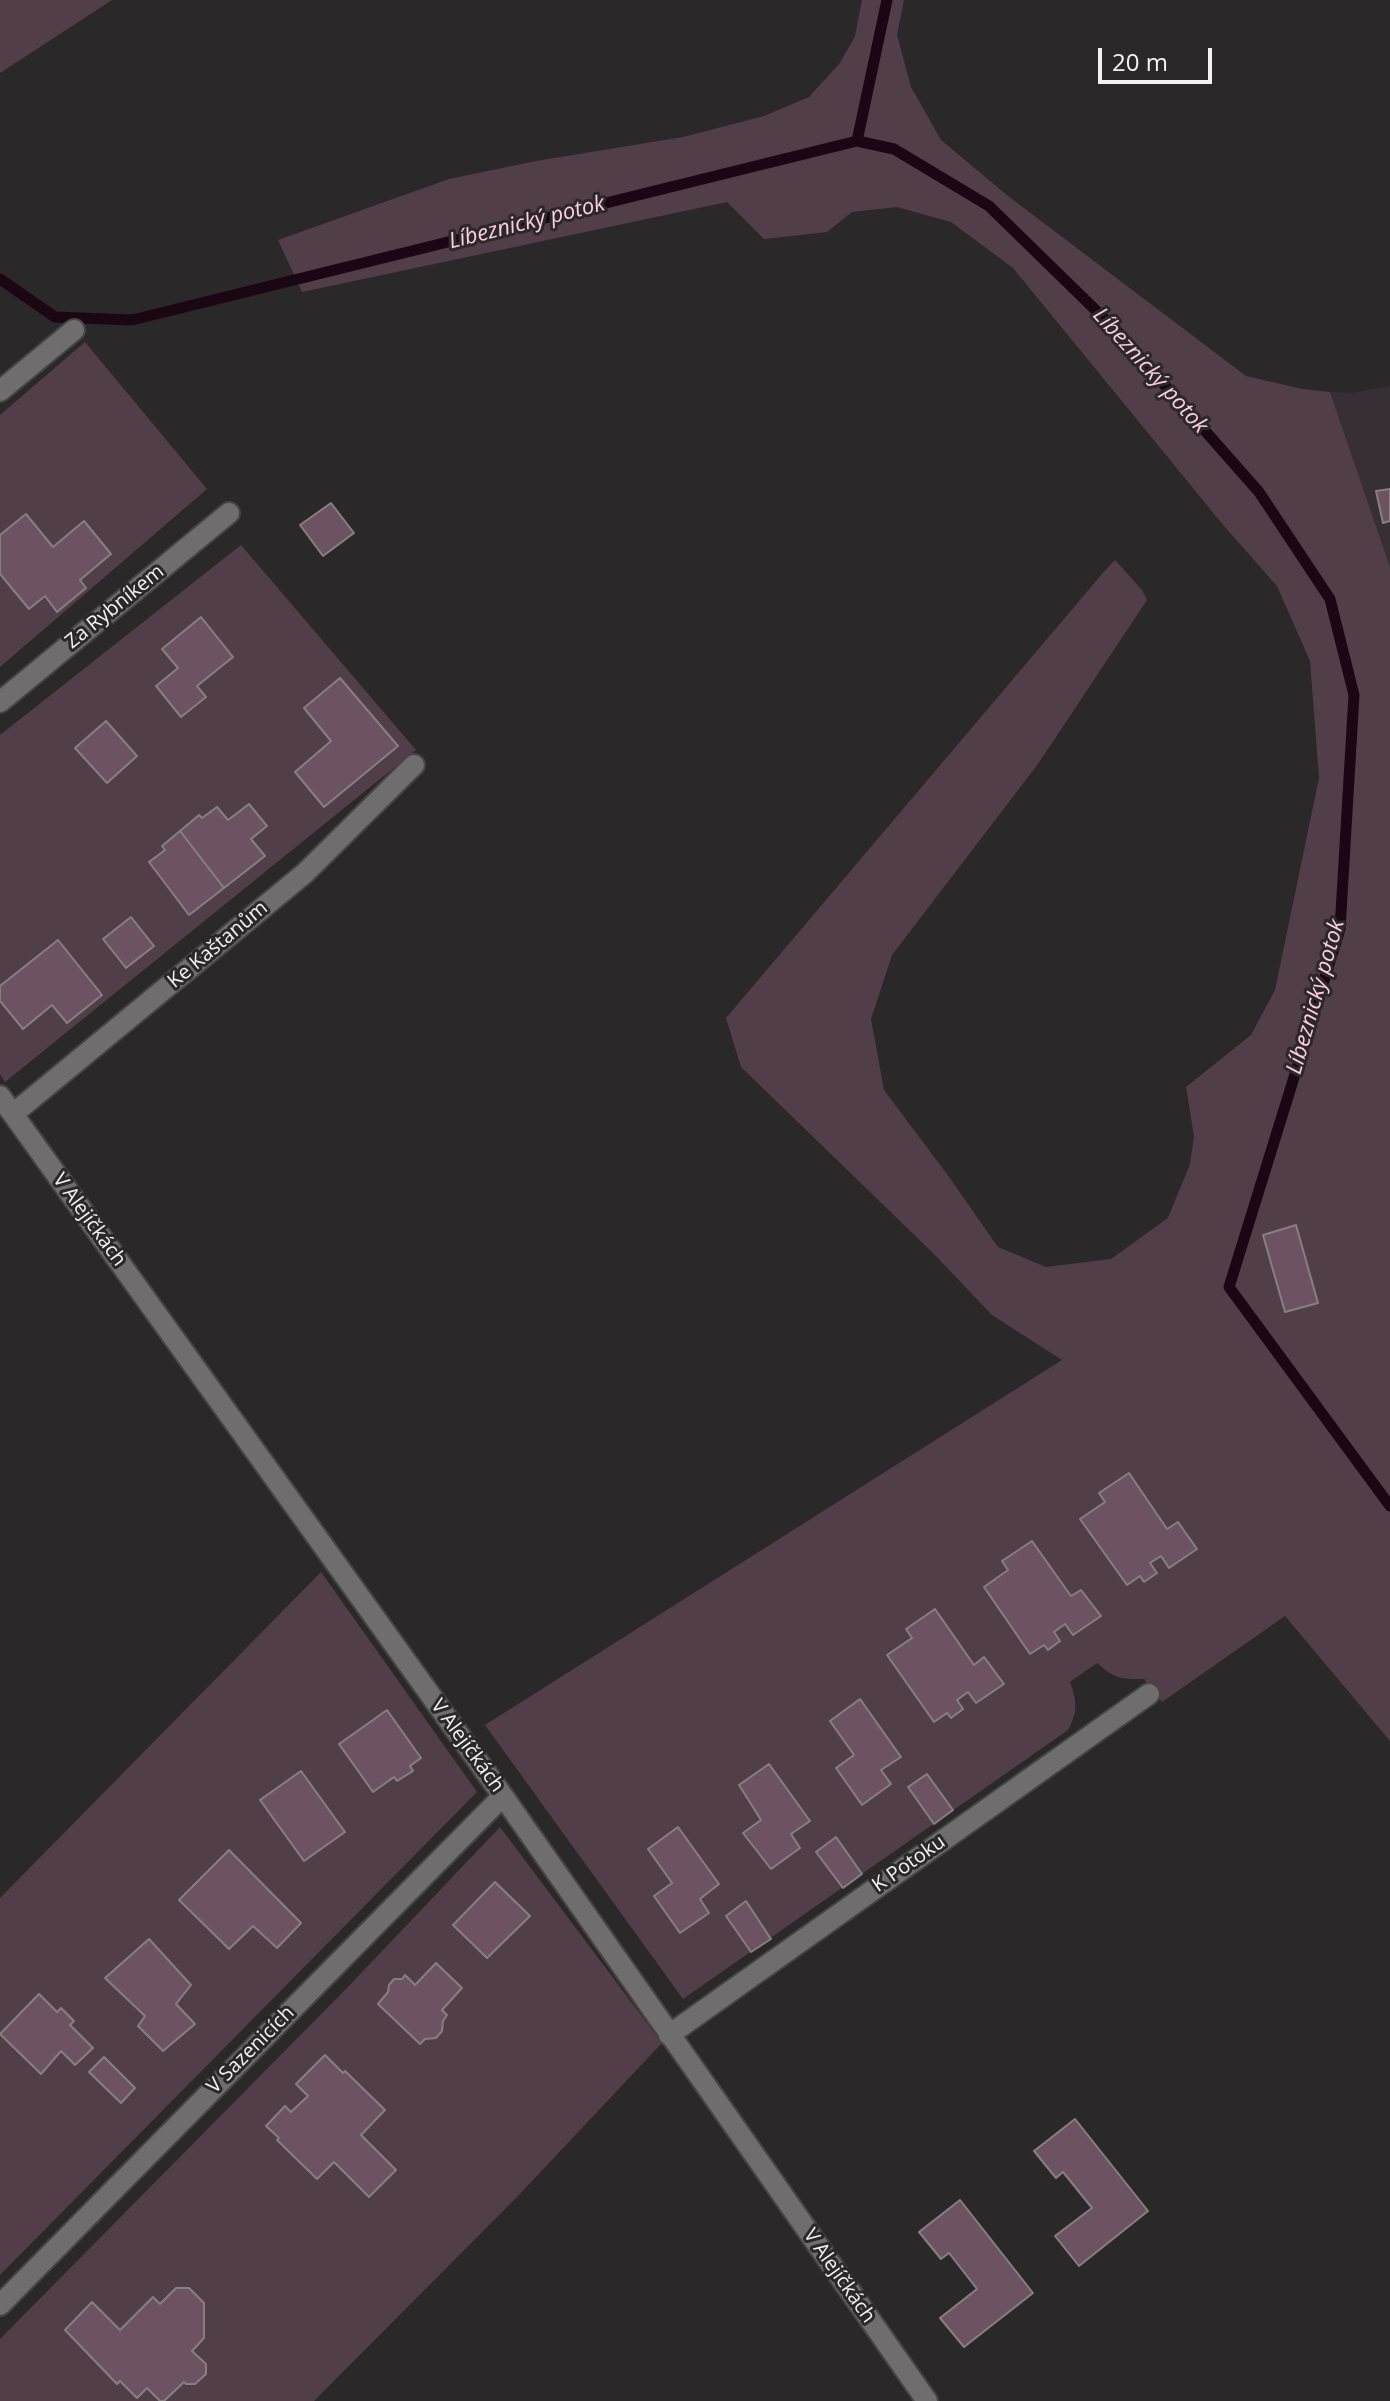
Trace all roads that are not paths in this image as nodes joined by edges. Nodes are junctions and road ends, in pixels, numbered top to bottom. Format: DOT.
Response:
graph roads {
  1 [pos="74,330"];
  2 [pos="0,391"];
  3 [pos="229,513"];
  4 [pos="0,702"];
  5 [pos="414,765"];
  6 [pos="0,1096"];
  7 [pos="13,1114"];
  8 [pos="1149,1694"];
  9 [pos="503,1796"];
  10 [pos="669,2035"];
  11 [pos="0,2305"];
  12 [pos="927,2401"];
  1 -- 2 [label="street"];
  3 -- 4 [label="street, Za Rybníkem"];
  5 -- 7 [label="street, Ke Kaštanům"];
  6 -- 7 [label="street, V Alejíčkách"];
  7 -- 9 [label="street, V Alejíčkách"];
  8 -- 10 [label="street, K Potoku"];
  9 -- 10 [label="street, V Alejíčkách"];
  9 -- 11 [label="street, V Sazenicích"];
  10 -- 12 [label="street, V Alejíčkách"];
}
